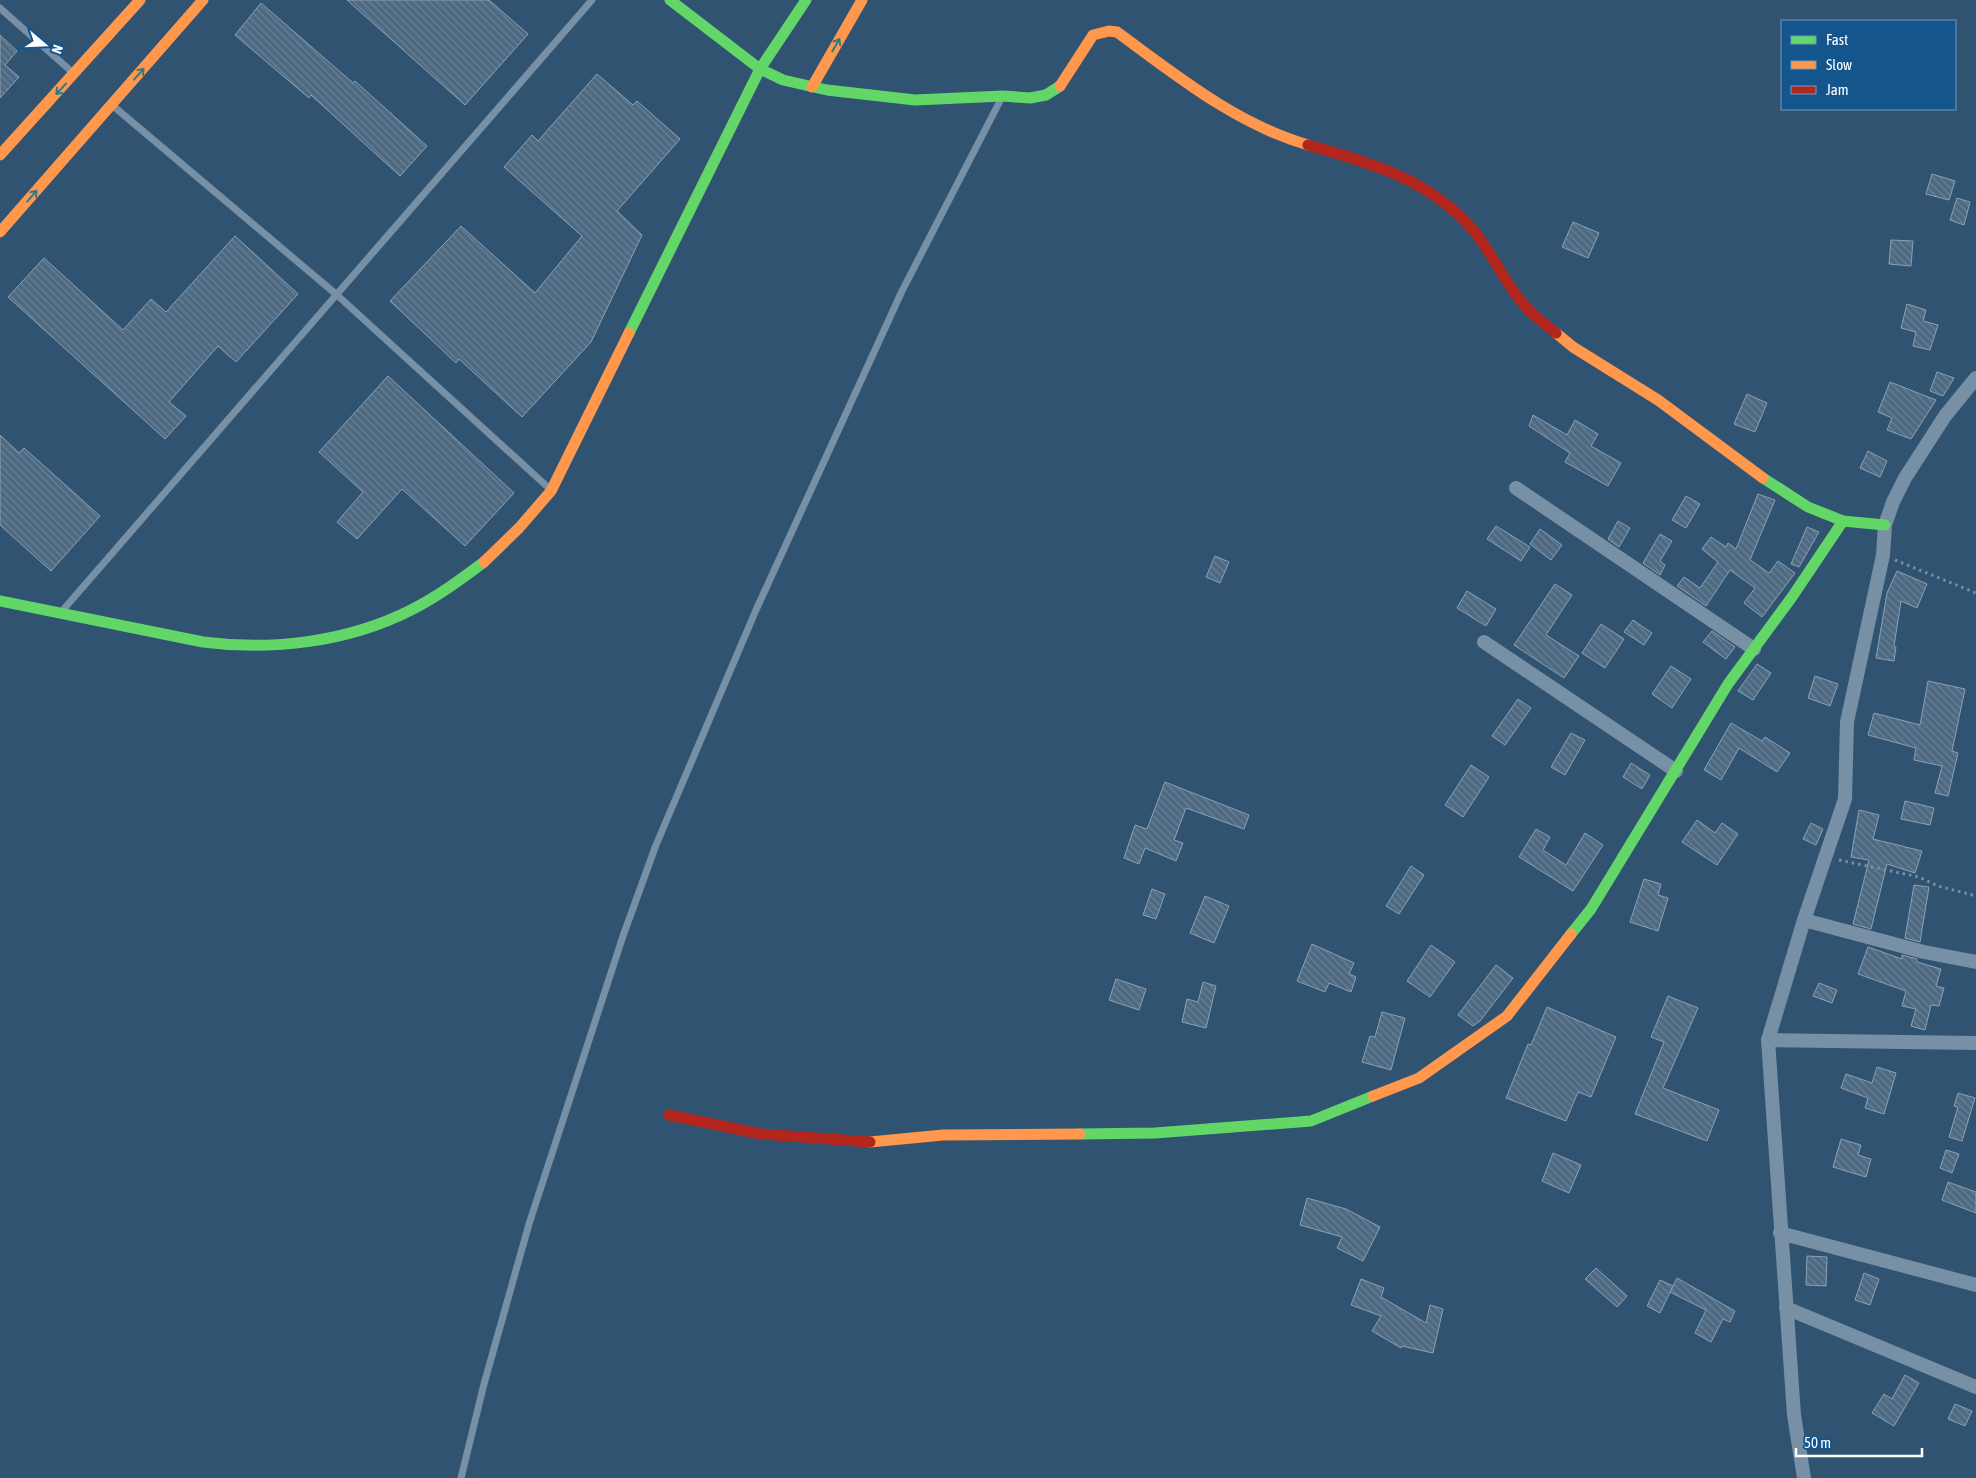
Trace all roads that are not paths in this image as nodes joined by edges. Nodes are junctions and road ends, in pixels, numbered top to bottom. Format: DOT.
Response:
graph roads {
  1 [pos="140,0"];
  2 [pos="203,0"];
  3 [pos="592,0"];
  4 [pos="670,0"];
  5 [pos="806,0"];
  6 [pos="862,0"];
  7 [pos="0,8"];
  8 [pos="760,69"];
  9 [pos="75,74"];
  10 [pos="812,87"];
  11 [pos="1003,96"];
  12 [pos="112,105"];
  13 [pos="0,155"];
  14 [pos="0,232"];
  15 [pos="337,295"];
  16 [pos="1976,378"];
  17 [pos="1516,488"];
  18 [pos="551,491"];
  19 [pos="1843,521"];
  20 [pos="1885,525"];
  21 [pos="0,601"];
  22 [pos="61,612"];
  23 [pos="1484,642"];
  24 [pos="1754,648"];
  25 [pos="1676,771"];
  26 [pos="1804,920"];
  27 [pos="1976,962"];
  28 [pos="1768,1040"];
  29 [pos="1976,1043"];
  30 [pos="669,1115"];
  31 [pos="1780,1233"];
  32 [pos="1976,1285"];
  33 [pos="1786,1308"];
  34 [pos="1976,1387"];
  35 [pos="461,1478"];
  36 [pos="1804,1478"];
  1 -- 9 [label="street"];
  12 -- 2 [label="street, one-way"];
  3 -- 15 [label="lane"];
  4 -- 8 [label="street"];
  5 -- 8 [label="street"];
  10 -- 6 [label="street, one-way"];
  7 -- 9 [label="lane"];
  8 -- 10 [label="street"];
  8 -- 18 [label="street"];
  9 -- 13 [label="street, one-way"];
  10 -- 11 [label="street"];
  11 -- 19 [label="street"];
  11 -- 35 [label="lane"];
  14 -- 12 [label="street, one-way"];
  12 -- 15 [label="lane"];
  15 -- 18 [label="lane"];
  15 -- 22 [label="lane"];
  16 -- 20 [label="street"];
  17 -- 24 [label="street"];
  18 -- 22 [label="street"];
  19 -- 20 [label="street"];
  19 -- 24 [label="street"];
  20 -- 26 [label="street"];
  21 -- 22 [label="street"];
  23 -- 25 [label="street"];
  24 -- 25 [label="street"];
  25 -- 30 [label="street"];
  26 -- 27 [label="street"];
  26 -- 28 [label="street"];
  28 -- 29 [label="street"];
  28 -- 31 [label="street"];
  31 -- 32 [label="street"];
  31 -- 33 [label="street"];
  33 -- 34 [label="street"];
  33 -- 36 [label="street"];
}
